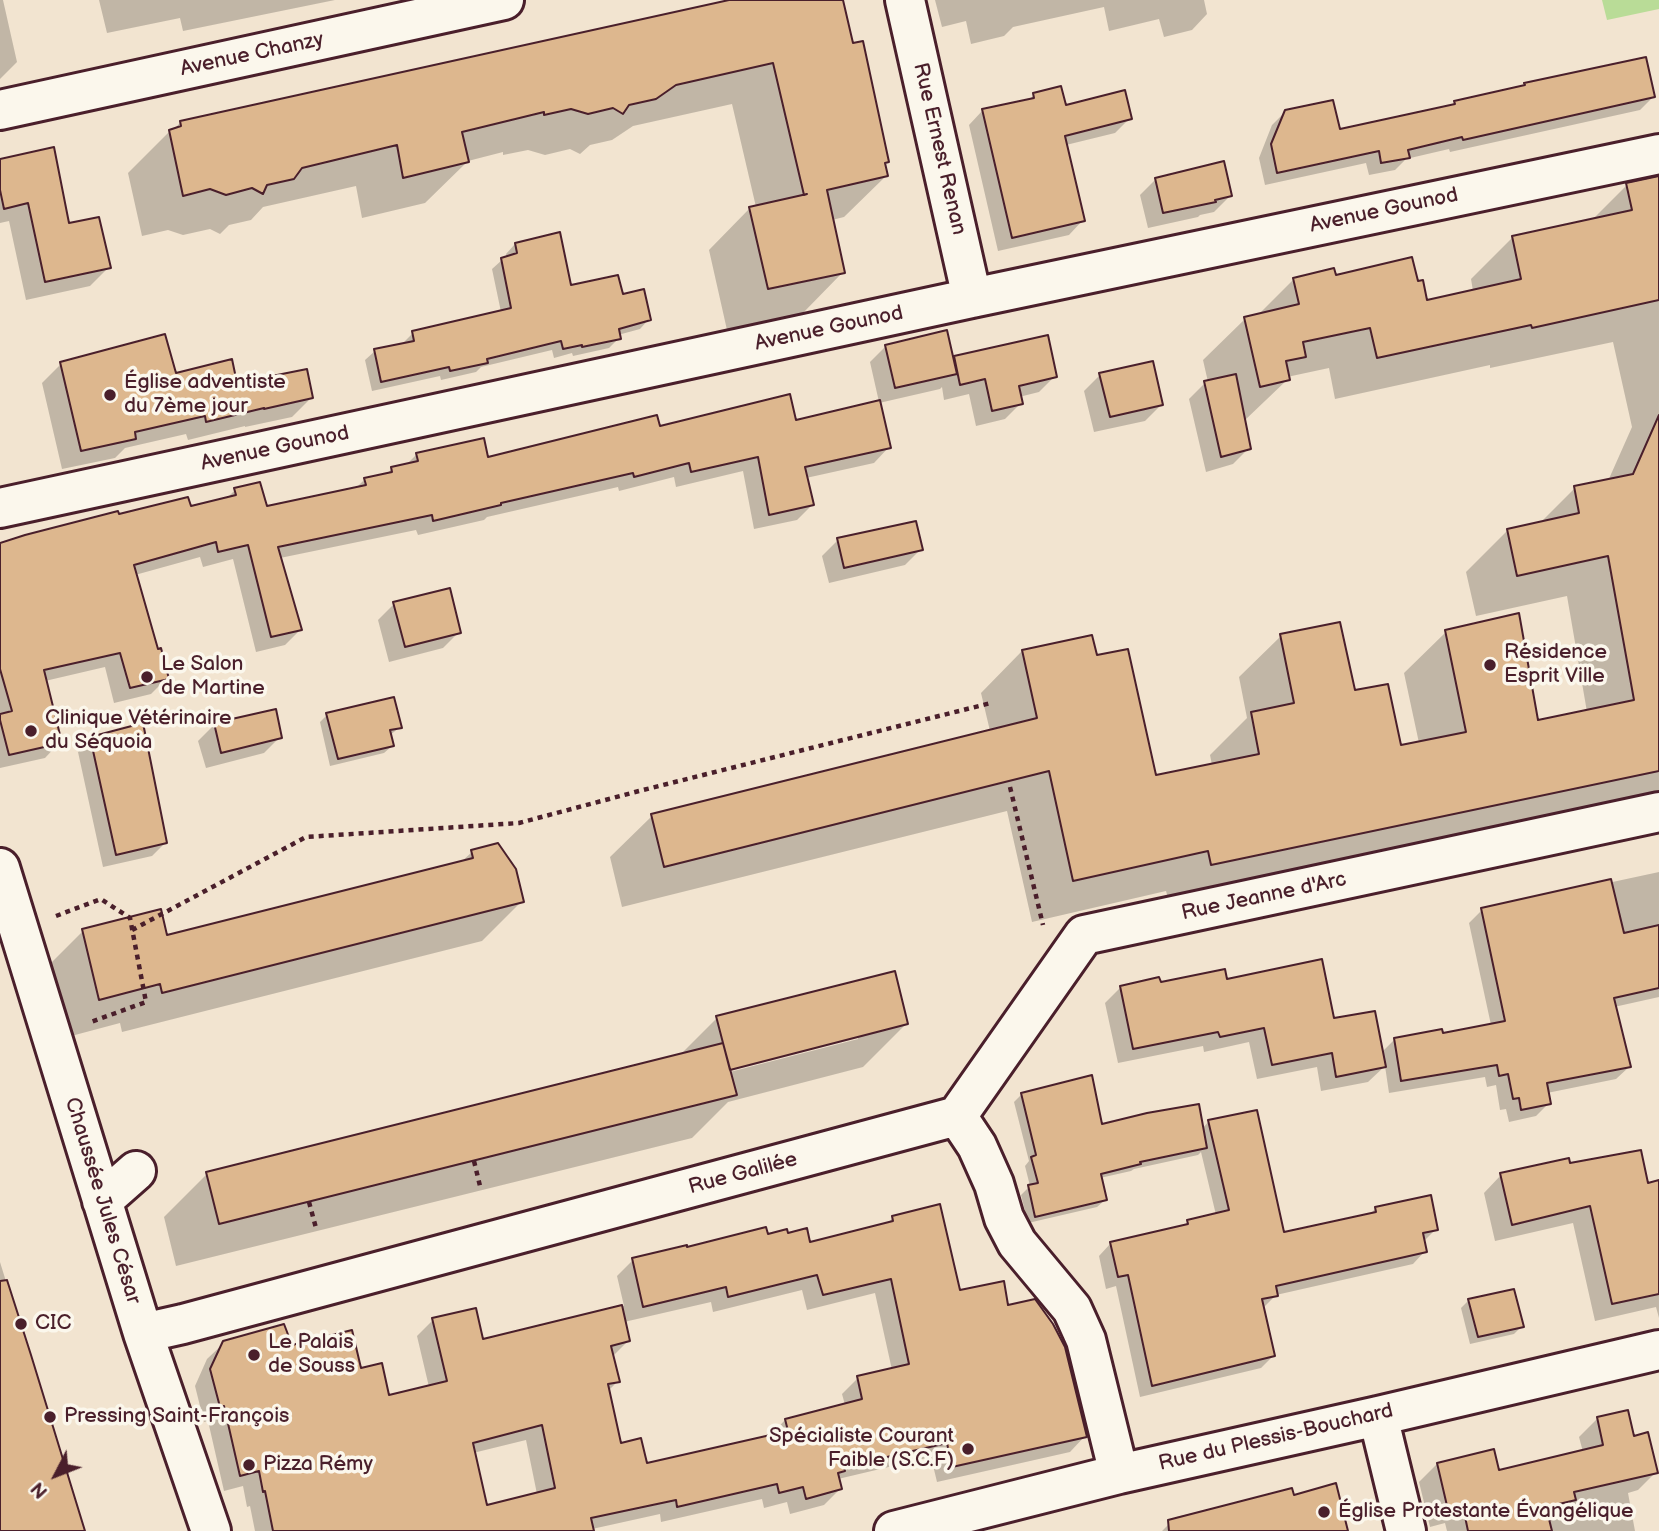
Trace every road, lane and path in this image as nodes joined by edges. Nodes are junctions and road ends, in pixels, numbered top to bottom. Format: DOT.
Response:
graph roads {
  1 [pos="504,0"];
  2 [pos="905,0"];
  3 [pos="0,110"];
  4 [pos="1659,154"];
  5 [pos="972,298"];
  6 [pos="0,508"];
  7 [pos="991,703"];
  8 [pos="1010,788"];
  9 [pos="1659,812"];
  10 [pos="0,868"];
  11 [pos="19,929"];
  12 [pos="132,930"];
  13 [pos="1055,977"];
  14 [pos="52,1037"];
  15 [pos="957,1116"];
  16 [pos="474,1161"];
  17 [pos="136,1171"];
  18 [pos="480,1186"];
  19 [pos="102,1201"];
  20 [pos="309,1202"];
  21 [pos="316,1228"];
  22 [pos="143,1333"];
  23 [pos="1659,1350"];
  24 [pos="1378,1416"];
  25 [pos="1119,1474"];
  26 [pos="211,1531"];
  27 [pos="894,1531"];
  28 [pos="1406,1531"];
  1 -- 3 [label="street, Avenue Chanzy"];
  2 -- 5 [label="street, Rue Ernest Renan"];
  4 -- 5 [label="street, Avenue Gounod"];
  5 -- 6 [label="street, Avenue Gounod"];
  7 -- 12 [label="path"];
  8 -- 13 [label="path"];
  9 -- 13 [label="street, Rue Jeanne d'Arc"];
  10 -- 11 [label="street, Chaussée Jules César"];
  11 -- 12 [label="path"];
  11 -- 14 [label="street, Chaussée Jules César"];
  12 -- 14 [label="path"];
  13 -- 15 [label="street, Rue Jeanne d'Arc"];
  14 -- 19 [label="street, Chaussée Jules César"];
  15 -- 22 [label="street, Rue Galilée"];
  15 -- 25 [label="street"];
  16 -- 18 [label="path"];
  17 -- 19 [label="street"];
  19 -- 22 [label="street, Chaussée Jules César"];
  20 -- 21 [label="path"];
  22 -- 26 [label="street, Chaussée Jules César"];
  23 -- 24 [label="street, Rue du Plessis-Bouchard"];
  24 -- 25 [label="street, Rue du Plessis-Bouchard"];
  24 -- 28 [label="street"];
  25 -- 27 [label="street, Rue du Plessis-Bouchard"];
}
